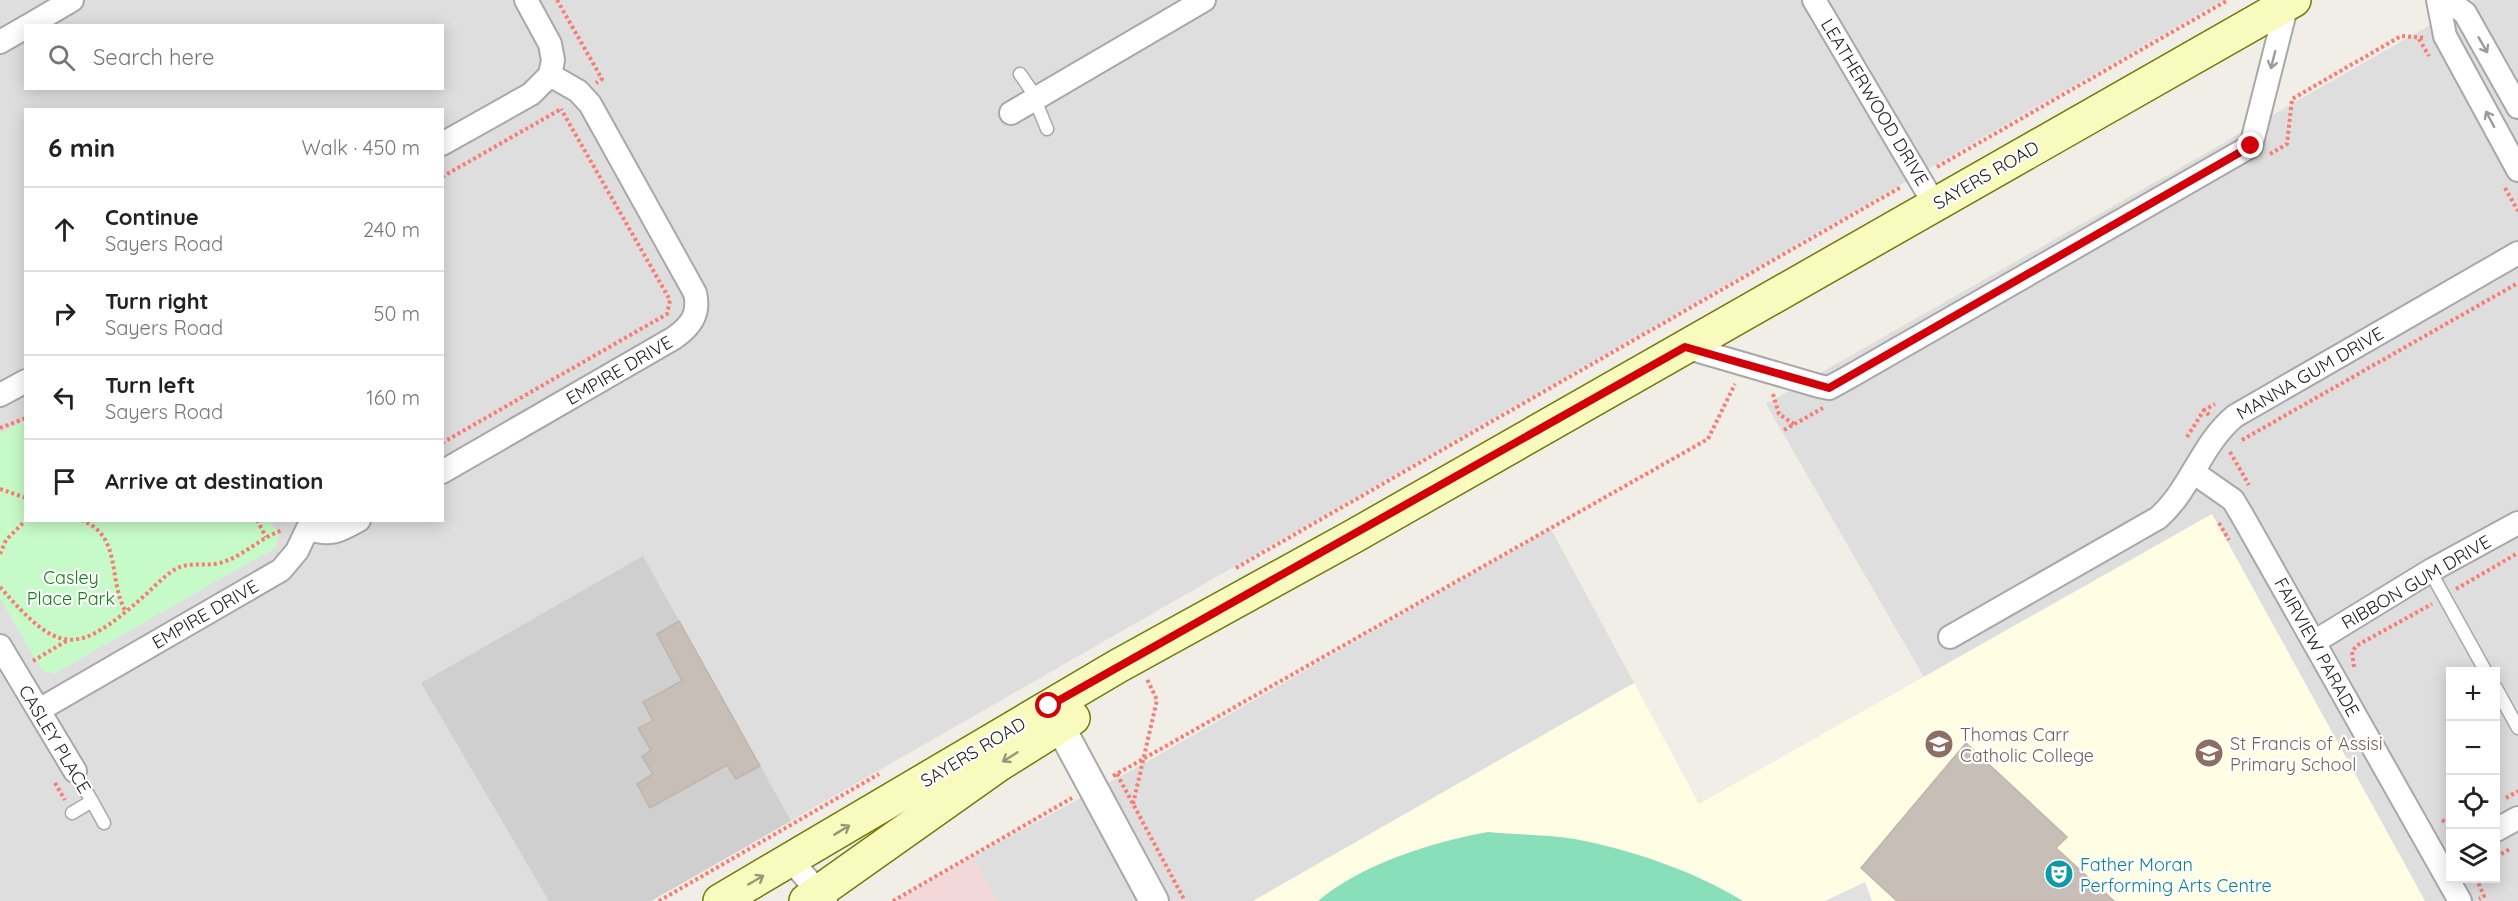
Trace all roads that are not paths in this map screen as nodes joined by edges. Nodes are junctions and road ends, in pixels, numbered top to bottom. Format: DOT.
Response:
graph roads {
  1 [pos="72,0"];
  2 [pos="526,0"];
  3 [pos="1204,0"];
  4 [pos="1814,0"];
  5 [pos="2438,0"];
  6 [pos="2447,0"];
  7 [pos="2290,2"];
  8 [pos="30,24"];
  9 [pos="24,28"];
  10 [pos="0,42"];
  11 [pos="1020,74"];
  12 [pos="550,75"];
  13 [pos="1036,100"];
  14 [pos="2518,107"];
  15 [pos="1011,113"];
  16 [pos="1047,129"];
  17 [pos="444,143"];
  18 [pos="2518,170"];
  19 [pos="1927,191"];
  20 [pos="2518,253"];
  21 [pos="1685,347"];
  22 [pos="24,382"];
  23 [pos="0,395"];
  24 [pos="444,471"];
  25 [pos="2193,472"];
  26 [pos="356,522"];
  27 [pos="2518,523"];
  28 [pos="302,524"];
  29 [pos="1354,536"];
  30 [pos="2430,571"];
  31 [pos="1950,637"];
  32 [pos="2314,642"];
  33 [pos="0,646"];
  34 [pos="2483,667"];
  35 [pos="2500,695"];
  36 [pos="39,710"];
  37 [pos="1054,716"];
  38 [pos="2518,728"];
  39 [pos="75,771"];
  40 [pos="92,801"];
  41 [pos="72,813"];
  42 [pos="2518,818"];
  43 [pos="104,823"];
  44 [pos="2498,829"];
  45 [pos="791,860"];
  46 [pos="2445,860"];
  47 [pos="814,899"];
  48 [pos="720,901"];
  49 [pos="1154,901"];
  50 [pos="2460,901"];
  1 -- 8 [label="street"];
  2 -- 12 [label="street"];
  3 -- 13 [label="street"];
  4 -- 19 [label="street, LEATHERWOOD DRIVE"];
  18 -- 5 [label="street, one-way"];
  6 -- 14 [label="street, one-way"];
  7 -- 19 [label="main road, SAYERS ROAD"];
  7 -- 21 [label="street, SAYERS ROAD, one-way"];
  9 -- 10 [label="street"];
  11 -- 13 [label="lane"];
  12 -- 17 [label="street"];
  12 -- 24 [label="street, EMPIRE DRIVE"];
  13 -- 15 [label="street"];
  13 -- 16 [label="lane"];
  19 -- 21 [label="main road, SAYERS ROAD"];
  20 -- 25 [label="street, MANNA GUM DRIVE"];
  21 -- 29 [label="main road, SAYERS ROAD"];
  22 -- 23 [label="street"];
  25 -- 31 [label="street, MANNA GUM DRIVE"];
  25 -- 32 [label="street, FAIRVIEW PARADE"];
  26 -- 28 [label="street"];
  27 -- 30 [label="street, RIBBON GUM DRIVE"];
  28 -- 36 [label="street, EMPIRE DRIVE"];
  29 -- 37 [label="main road, SAYERS ROAD"];
  29 -- 37 [label="main road, SAYERS ROAD"];
  30 -- 32 [label="street, RIBBON GUM DRIVE"];
  30 -- 34 [label="lane"];
  32 -- 46 [label="street, FAIRVIEW PARADE"];
  33 -- 36 [label="street, CASLEY PLACE"];
  35 -- 38 [label="lane"];
  36 -- 39 [label="street, CASLEY PLACE"];
  45 -- 37 [label="main road, SAYERS ROAD, one-way"];
  37 -- 47 [label="main road, SAYERS ROAD, one-way"];
  37 -- 49 [label="street"];
  39 -- 40 [label="lane, CASLEY PLACE"];
  40 -- 41 [label="lane, CASLEY PLACE"];
  40 -- 43 [label="lane, CASLEY PLACE"];
  42 -- 44 [label="street"];
  45 -- 47 [label="street"];
  48 -- 45 [label="main road, SAYERS ROAD, one-way"];
  46 -- 50 [label="street, FAIRVIEW PARADE"];
}
